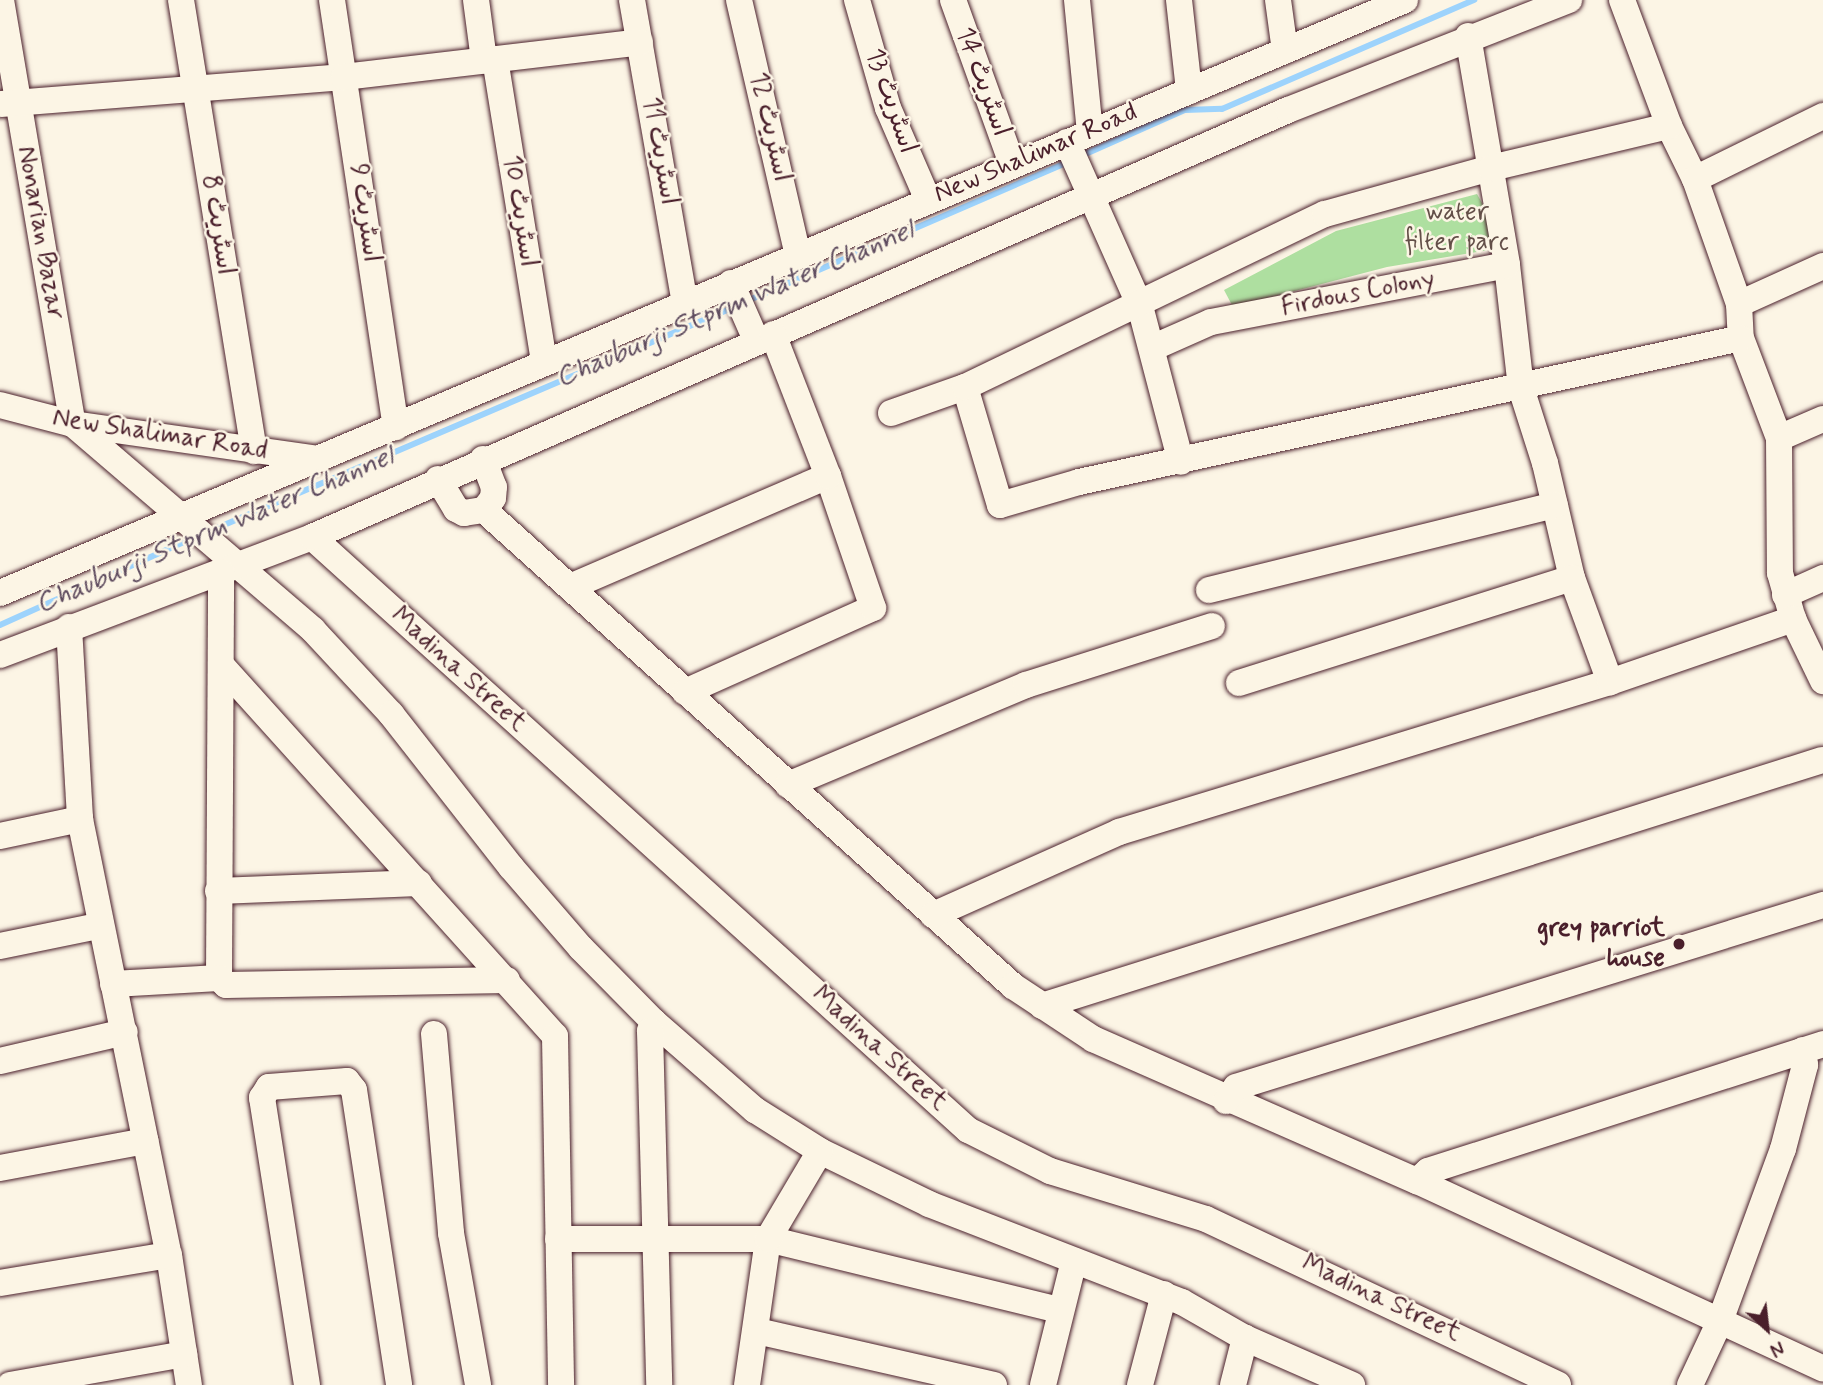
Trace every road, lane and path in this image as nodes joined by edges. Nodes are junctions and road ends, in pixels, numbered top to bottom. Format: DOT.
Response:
graph roads {
  1 [pos="1,0"];
  2 [pos="181,0"];
  3 [pos="332,0"];
  4 [pos="476,0"];
  5 [pos="632,0"];
  6 [pos="739,0"];
  7 [pos="857,0"];
  8 [pos="953,0"];
  9 [pos="1077,0"];
  10 [pos="1179,0"];
  11 [pos="1278,0"];
  12 [pos="1405,0"];
  13 [pos="1569,0"];
  14 [pos="1622,0"];
  15 [pos="1369,7"];
  16 [pos="1468,36"];
  17 [pos="640,42"];
  18 [pos="1285,51"];
  19 [pos="489,59"];
  20 [pos="344,77"];
  21 [pos="195,88"];
  22 [pos="1189,91"];
  23 [pos="9,104"];
  24 [pos="1823,116"];
  25 [pos="1669,126"];
  26 [pos="1077,142"];
  27 [pos="1012,164"];
  28 [pos="1491,168"];
  29 [pos="1695,179"];
  30 [pos="1090,192"];
  31 [pos="928,200"];
  32 [pos="799,255"];
  33 [pos="1507,265"];
  34 [pos="1823,266"];
  35 [pos="733,288"];
  36 [pos="685,303"];
  37 [pos="1738,304"];
  38 [pos="1140,306"];
  39 [pos="760,334"];
  40 [pos="1741,338"];
  41 [pos="1152,348"];
  42 [pos="544,363"];
  43 [pos="965,387"];
  44 [pos="1521,388"];
  45 [pos="0,405"];
  46 [pos="891,413"];
  47 [pos="1823,419"];
  48 [pos="73,424"];
  49 [pos="396,427"];
  50 [pos="1779,438"];
  51 [pos="254,450"];
  52 [pos="321,459"];
  53 [pos="482,459"];
  54 [pos="1181,462"];
  55 [pos="828,476"];
  56 [pos="438,479"];
  57 [pos="1555,505"];
  58 [pos="484,510"];
  59 [pos="183,521"];
  60 [pos="312,537"];
  61 [pos="228,564"];
  62 [pos="1572,578"];
  63 [pos="1823,578"];
  64 [pos="570,587"];
  65 [pos="1209,590"];
  66 [pos="0,593"];
  67 [pos="1789,607"];
  68 [pos="1212,626"];
  69 [pos="69,627"];
  70 [pos="0,655"];
  71 [pos="221,665"];
  72 [pos="1823,681"];
  73 [pos="1609,682"];
  74 [pos="1238,683"];
  75 [pos="685,692"];
  76 [pos="1823,754"];
  77 [pos="788,785"];
  78 [pos="80,819"];
  79 [pos="0,836"];
  80 [pos="419,883"];
  81 [pos="218,891"];
  82 [pos="1823,905"];
  83 [pos="933,915"];
  84 [pos="99,926"];
  85 [pos="0,946"];
  86 [pos="219,978"];
  87 [pos="507,980"];
  88 [pos="113,984"];
  89 [pos="1042,1006"];
  90 [pos="654,1022"];
  91 [pos="125,1032"];
  92 [pos="434,1034"];
  93 [pos="1813,1047"];
  94 [pos="0,1060"];
  95 [pos="1226,1101"];
  96 [pos="146,1140"];
  97 [pos="820,1151"];
  98 [pos="0,1168"];
  99 [pos="1417,1181"];
  100 [pos="558,1239"];
  101 [pos="653,1239"];
  102 [pos="768,1239"];
  103 [pos="169,1255"];
  104 [pos="1074,1261"];
  105 [pos="0,1283"];
  106 [pos="1164,1294"];
  107 [pos="1060,1310"];
  108 [pos="1720,1321"];
  109 [pos="757,1331"];
  110 [pos="1245,1338"];
  111 [pos="184,1354"];
  112 [pos="1823,1369"];
  113 [pos="1339,1382"];
  114 [pos="10,1385"];
  115 [pos="189,1385"];
  116 [pos="307,1385"];
  117 [pos="399,1385"];
  118 [pos="478,1385"];
  119 [pos="561,1385"];
  120 [pos="659,1385"];
  121 [pos="747,1385"];
  122 [pos="994,1385"];
  123 [pos="1043,1385"];
  124 [pos="1140,1385"];
  125 [pos="1233,1385"];
  126 [pos="1558,1385"];
  127 [pos="1690,1385"];
  1 -- 23 [label="street, Nonarian Bazar"];
  2 -- 21 [label="street, اسٹریٹ 8"];
  3 -- 20 [label="street, اسٹریٹ 9"];
  4 -- 19 [label="street, اسٹریٹ 10"];
  5 -- 17 [label="street, اسٹریٹ 11"];
  6 -- 32 [label="street, اسٹریٹ 12"];
  7 -- 31 [label="street, اسٹریٹ 13"];
  8 -- 27 [label="street, اسٹریٹ 14"];
  9 -- 26 [label="street"];
  10 -- 22 [label="street"];
  11 -- 18 [label="street"];
  12 -- 15 [label="street, New Shalimar Road"];
  13 -- 16 [label="street"];
  14 -- 25 [label="street"];
  15 -- 18 [label="street, New Shalimar Road"];
  16 -- 28 [label="street"];
  16 -- 30 [label="street"];
  17 -- 19 [label="street"];
  17 -- 36 [label="street, اسٹریٹ 11"];
  18 -- 22 [label="street, New Shalimar Road"];
  19 -- 20 [label="street"];
  19 -- 42 [label="street, اسٹریٹ 10"];
  20 -- 21 [label="street"];
  20 -- 49 [label="street, اسٹریٹ 9"];
  21 -- 23 [label="street"];
  21 -- 51 [label="street, اسٹریٹ 8"];
  22 -- 26 [label="street, New Shalimar Road"];
  23 -- 48 [label="street, Nonarian Bazar"];
  24 -- 29 [label="street"];
  25 -- 28 [label="street"];
  25 -- 29 [label="street"];
  26 -- 27 [label="street, New Shalimar Road"];
  26 -- 30 [label="street"];
  27 -- 31 [label="street, New Shalimar Road"];
  28 -- 33 [label="street"];
  28 -- 38 [label="street"];
  29 -- 37 [label="street"];
  30 -- 38 [label="street"];
  30 -- 39 [label="street"];
  31 -- 32 [label="street, New Shalimar Road"];
  32 -- 35 [label="street, New Shalimar Road"];
  33 -- 41 [label="street, Firdous Colony"];
  33 -- 44 [label="street"];
  34 -- 37 [label="street"];
  35 -- 36 [label="street, New Shalimar Road"];
  35 -- 39 [label="street"];
  36 -- 42 [label="street, New Shalimar Road"];
  37 -- 40 [label="street"];
  38 -- 41 [label="street"];
  38 -- 43 [label="street"];
  39 -- 53 [label="street"];
  39 -- 55 [label="street"];
  40 -- 44 [label="street"];
  40 -- 50 [label="street"];
  41 -- 54 [label="street"];
  42 -- 49 [label="street, New Shalimar Road"];
  43 -- 46 [label="street"];
  43 -- 54 [label="street"];
  44 -- 54 [label="street"];
  44 -- 57 [label="street"];
  45 -- 48 [label="street, New Shalimar Road"];
  47 -- 50 [label="street"];
  48 -- 51 [label="street, New Shalimar Road"];
  48 -- 59 [label="street"];
  49 -- 52 [label="street, New Shalimar Road"];
  50 -- 67 [label="street"];
  51 -- 52 [label="street, New Shalimar Road"];
  52 -- 59 [label="street, New Shalimar Road"];
  53 -- 56 [label="street"];
  53 -- 58 [label="street"];
  55 -- 64 [label="street"];
  55 -- 75 [label="street"];
  56 -- 58 [label="street"];
  56 -- 60 [label="street"];
  57 -- 62 [label="street"];
  57 -- 65 [label="street"];
  58 -- 64 [label="street"];
  59 -- 61 [label="street"];
  59 -- 66 [label="street, New Shalimar Road"];
  60 -- 61 [label="street"];
  60 -- 126 [label="street, Madina Street"];
  61 -- 69 [label="street"];
  61 -- 71 [label="street"];
  61 -- 90 [label="street"];
  62 -- 73 [label="street"];
  62 -- 74 [label="street"];
  63 -- 67 [label="street"];
  64 -- 75 [label="street"];
  67 -- 72 [label="street"];
  67 -- 73 [label="street"];
  68 -- 77 [label="street"];
  69 -- 70 [label="street"];
  69 -- 78 [label="street"];
  71 -- 80 [label="street"];
  71 -- 81 [label="street"];
  73 -- 83 [label="street"];
  75 -- 77 [label="street"];
  76 -- 89 [label="street"];
  77 -- 83 [label="street"];
  78 -- 79 [label="street"];
  78 -- 84 [label="street"];
  80 -- 81 [label="street"];
  80 -- 87 [label="street"];
  81 -- 86 [label="street"];
  82 -- 95 [label="street"];
  83 -- 89 [label="street"];
  84 -- 85 [label="street"];
  84 -- 88 [label="street"];
  86 -- 87 [label="street"];
  86 -- 88 [label="street"];
  87 -- 100 [label="street"];
  88 -- 91 [label="street"];
  89 -- 95 [label="street"];
  90 -- 97 [label="street"];
  90 -- 101 [label="street"];
  91 -- 94 [label="street"];
  91 -- 96 [label="street"];
  92 -- 118 [label="street"];
  93 -- 99 [label="street"];
  93 -- 108 [label="street"];
  95 -- 99 [label="street"];
  96 -- 98 [label="street"];
  96 -- 103 [label="street"];
  97 -- 102 [label="street"];
  97 -- 104 [label="street"];
  99 -- 108 [label="street"];
  100 -- 101 [label="street"];
  100 -- 119 [label="street"];
  101 -- 102 [label="street"];
  101 -- 120 [label="street"];
  102 -- 107 [label="street"];
  102 -- 109 [label="street"];
  103 -- 105 [label="street"];
  103 -- 111 [label="street"];
  104 -- 106 [label="street"];
  104 -- 107 [label="street"];
  106 -- 110 [label="street"];
  106 -- 124 [label="street"];
  107 -- 123 [label="street"];
  108 -- 112 [label="street"];
  108 -- 127 [label="street"];
  109 -- 121 [label="street"];
  109 -- 122 [label="street"];
  110 -- 113 [label="street"];
  110 -- 125 [label="street"];
  111 -- 114 [label="street"];
  111 -- 115 [label="street"];
  116 -- 117 [label="street"];
}
